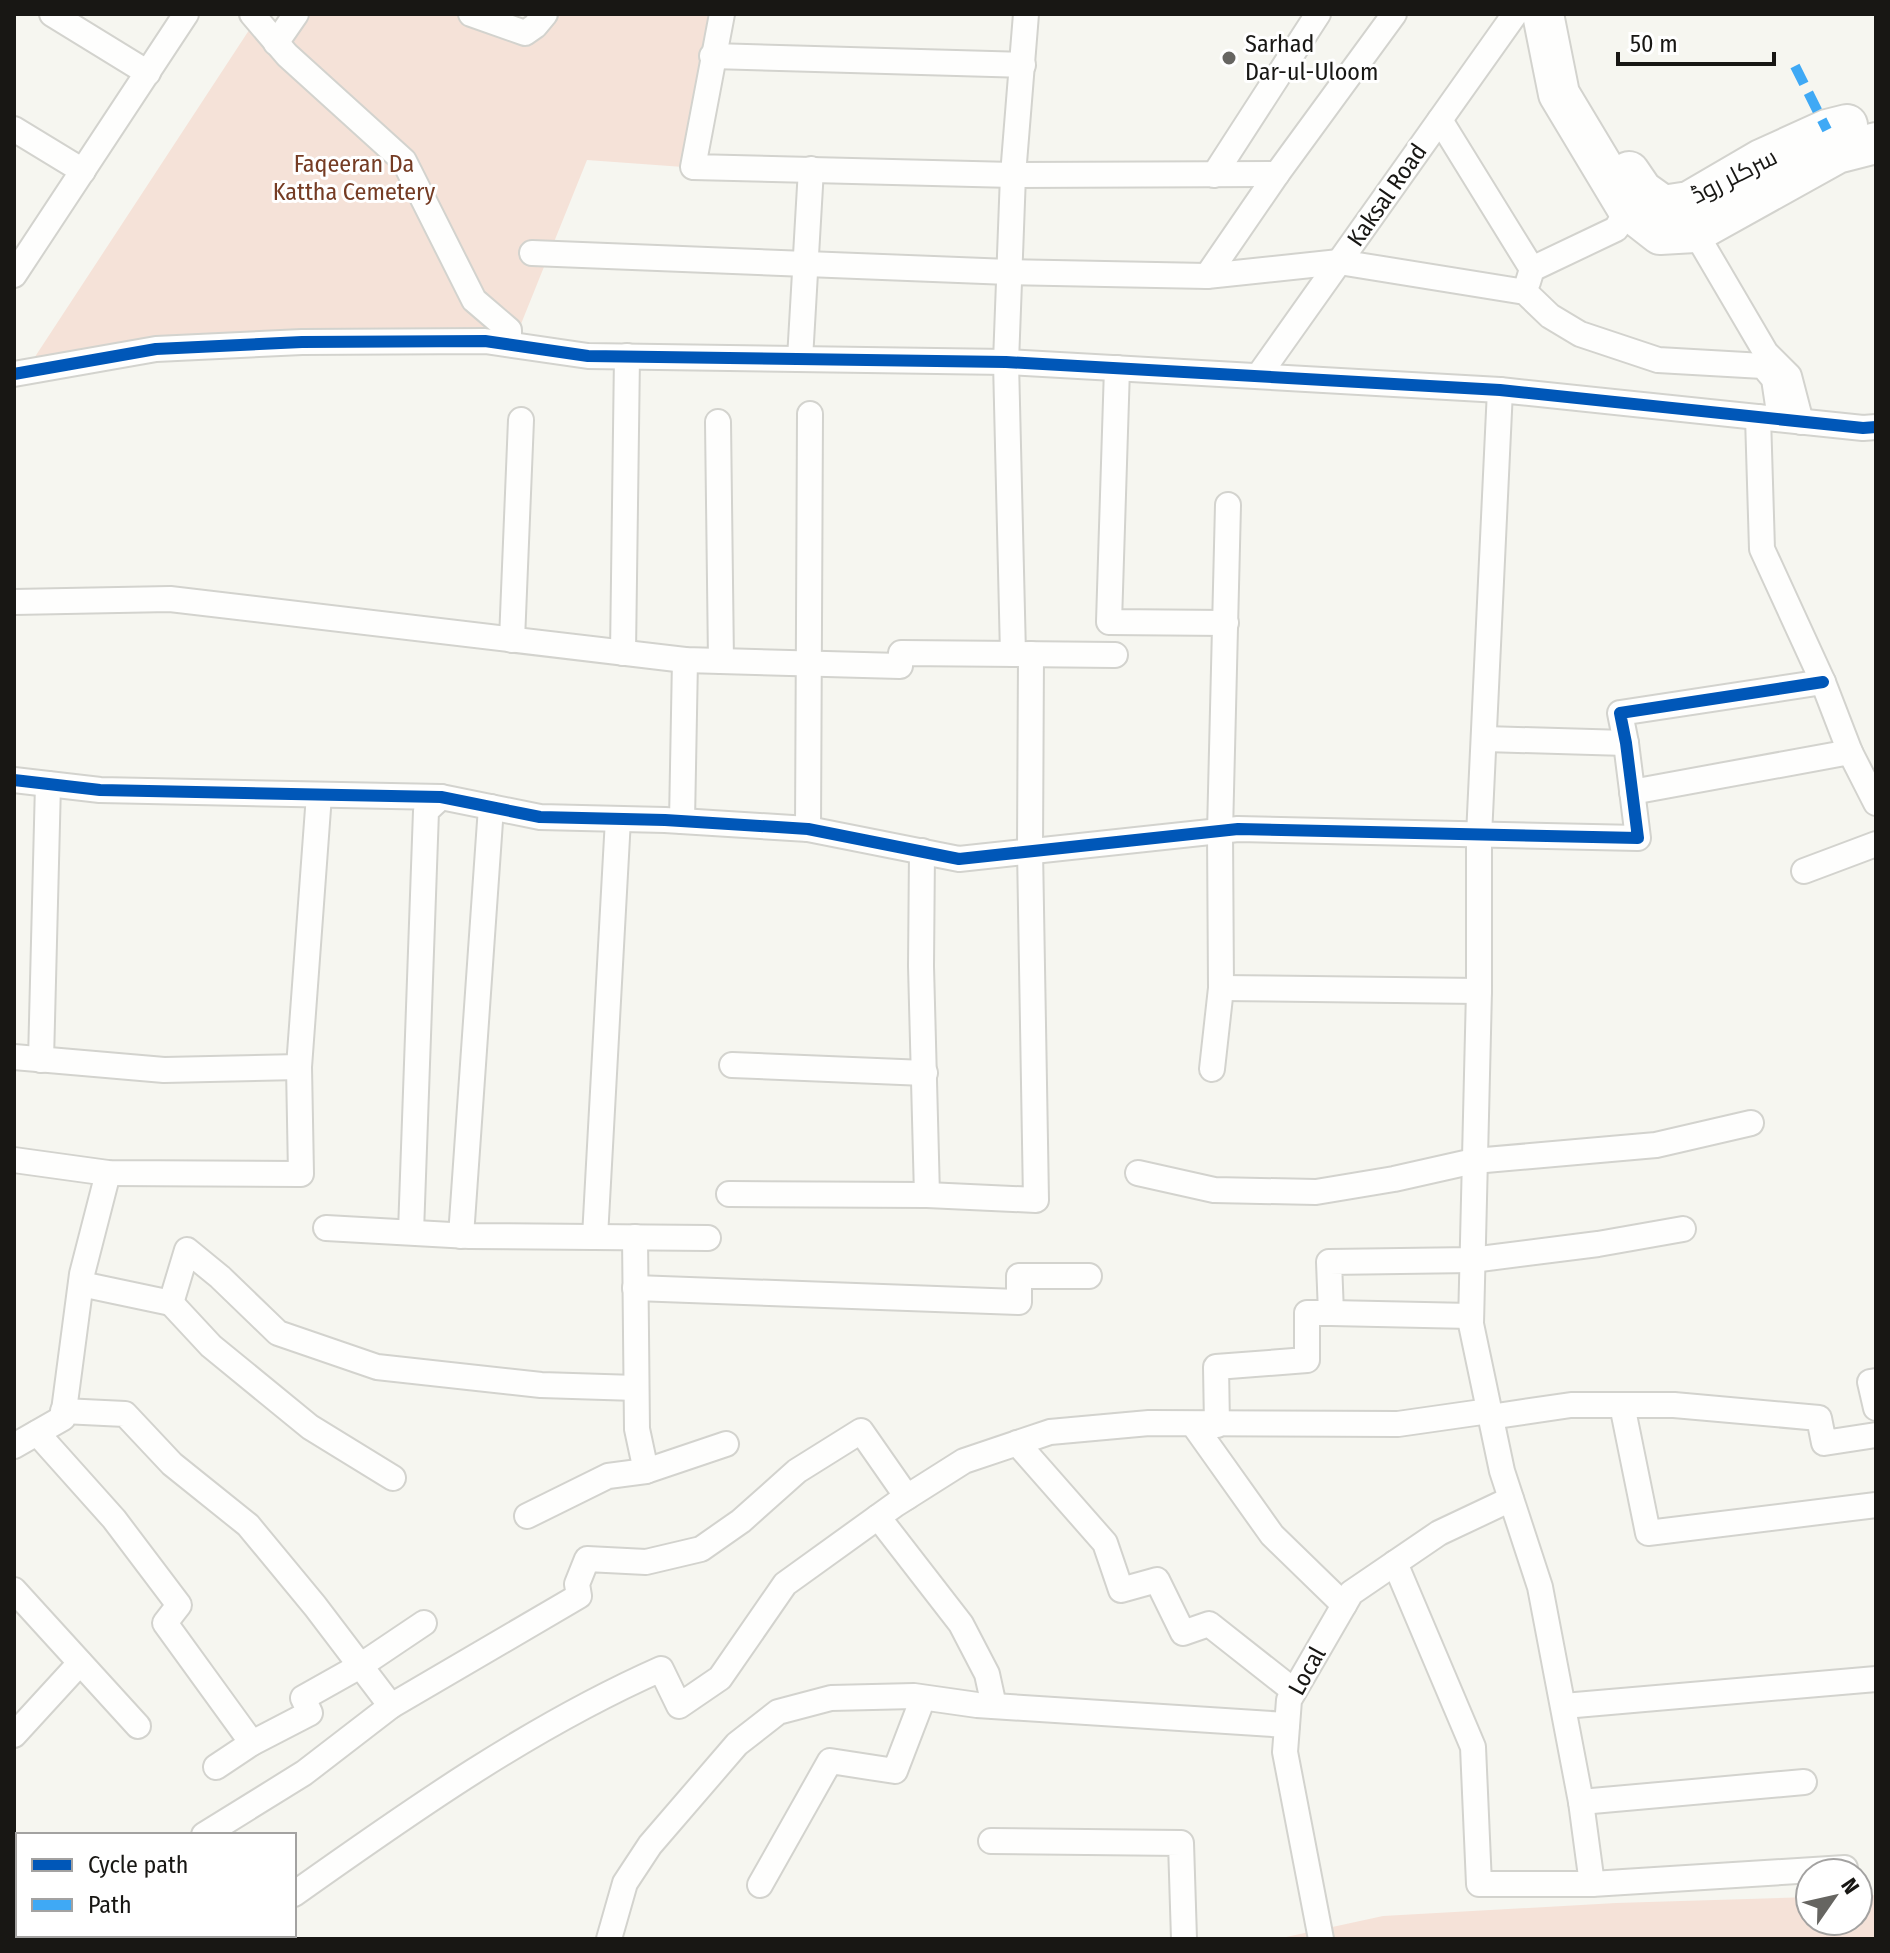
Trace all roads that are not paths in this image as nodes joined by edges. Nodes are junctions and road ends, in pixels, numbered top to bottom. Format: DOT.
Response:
graph roads {
  1 [pos="52,14"];
  2 [pos="186,14"];
  3 [pos="252,14"];
  4 [pos="296,14"];
  5 [pos="471,14"];
  6 [pos="545,14"];
  7 [pos="722,14"];
  8 [pos="1026,14"];
  9 [pos="1318,14"];
  10 [pos="1394,14"];
  11 [pos="1515,14"];
  12 [pos="1543,14"];
  13 [pos="1568,14"];
  14 [pos="276,43"];
  15 [pos="712,56"];
  16 [pos="1023,65"];
  17 [pos="148,73"];
  18 [pos="1876,117"];
  19 [pos="1440,120"];
  20 [pos="14,129"];
  21 [pos="1876,143"];
  22 [pos="811,169"];
  23 [pos="83,171"];
  24 [pos="1277,174"];
  25 [pos="1013,175"];
  26 [pos="1214,175"];
  27 [pos="1635,200"];
  28 [pos="1695,232"];
  29 [pos="22,248"];
  30 [pos="532,253"];
  31 [pos="805,262"];
  32 [pos="1339,262"];
  33 [pos="1009,272"];
  34 [pos="14,275"];
  35 [pos="1207,276"];
  36 [pos="1528,281"];
  37 [pos="509,344"];
  38 [pos="627,356"];
  39 [pos="800,359"];
  40 [pos="1006,362"];
  41 [pos="1117,368"];
  42 [pos="14,374"];
  43 [pos="1259,375"];
  44 [pos="1500,390"];
  45 [pos="810,414"];
  46 [pos="1780,419"];
  47 [pos="521,420"];
  48 [pos="718,422"];
  49 [pos="1876,427"];
  50 [pos="1228,505"];
  51 [pos="14,602"];
  52 [pos="1226,623"];
  53 [pos="512,640"];
  54 [pos="623,653"];
  55 [pos="1022,654"];
  56 [pos="1115,655"];
  57 [pos="685,660"];
  58 [pos="721,661"];
  59 [pos="809,664"];
  60 [pos="1823,682"];
  61 [pos="1485,739"];
  62 [pos="1626,743"];
  63 [pos="1850,752"];
  64 [pos="14,780"];
  65 [pos="48,784"];
  66 [pos="1632,792"];
  67 [pos="319,795"];
  68 [pos="441,797"];
  69 [pos="1876,803"];
  70 [pos="491,807"];
  71 [pos="618,819"];
  72 [pos="682,821"];
  73 [pos="808,829"];
  74 [pos="1220,832"];
  75 [pos="1479,836"];
  76 [pos="1876,844"];
  77 [pos="1030,850"];
  78 [pos="922,851"];
  79 [pos="1804,871"];
  80 [pos="1221,988"];
  81 [pos="1479,991"];
  82 [pos="14,1057"];
  83 [pos="41,1060"];
  84 [pos="732,1065"];
  85 [pos="299,1067"];
  86 [pos="1212,1069"];
  87 [pos="925,1073"];
  88 [pos="1751,1123"];
  89 [pos="14,1160"];
  90 [pos="1474,1161"];
  91 [pos="108,1173"];
  92 [pos="1138,1173"];
  93 [pos="729,1194"];
  94 [pos="927,1195"];
  95 [pos="326,1228"];
  96 [pos="1683,1229"];
  97 [pos="411,1232"];
  98 [pos="461,1236"];
  99 [pos="595,1237"];
  100 [pos="635,1237"];
  101 [pos="708,1238"];
  102 [pos="1472,1260"];
  103 [pos="1089,1276"];
  104 [pos="81,1284"];
  105 [pos="635,1288"];
  106 [pos="171,1303"];
  107 [pos="1331,1313"];
  108 [pos="1471,1316"];
  109 [pos="1876,1381"];
  110 [pos="636,1388"];
  111 [pos="1622,1405"];
  112 [pos="1876,1408"];
  113 [pos="63,1411"];
  114 [pos="1490,1414"];
  115 [pos="1205,1424"];
  116 [pos="37,1433"];
  117 [pos="1876,1435"];
  118 [pos="1017,1443"];
  119 [pos="726,1444"];
  120 [pos="14,1446"];
  121 [pos="646,1471"];
  122 [pos="393,1478"];
  123 [pos="907,1497"];
  124 [pos="1511,1499"];
  125 [pos="1876,1505"];
  126 [pos="527,1516"];
  127 [pos="878,1517"];
  128 [pos="1395,1563"];
  129 [pos="14,1590"];
  130 [pos="1344,1605"];
  131 [pos="424,1623"];
  132 [pos="80,1663"];
  133 [pos="360,1666"];
  134 [pos="1876,1679"];
  135 [pos="1294,1691"];
  136 [pos="923,1698"];
  137 [pos="391,1706"];
  138 [pos="994,1706"];
  139 [pos="1564,1706"];
  140 [pos="1287,1725"];
  141 [pos="138,1726"];
  142 [pos="14,1735"];
  143 [pos="252,1743"];
  144 [pos="216,1767"];
  145 [pos="1804,1782"];
  146 [pos="1581,1802"];
  147 [pos="207,1833"];
  148 [pos="991,1841"];
  149 [pos="1794,1871"];
  150 [pos="1592,1884"];
  151 [pos="760,1885"];
  152 [pos="296,1893"];
  153 [pos="609,1939"];
  154 [pos="1184,1939"];
  155 [pos="1321,1939"];
  1 -- 17 [label="street"];
  2 -- 17 [label="street"];
  3 -- 14 [label="street"];
  4 -- 14 [label="street"];
  5 -- 6 [label="street"];
  7 -- 15 [label="street"];
  8 -- 16 [label="street"];
  9 -- 26 [label="street"];
  10 -- 24 [label="street"];
  11 -- 19 [label="street, Kaksal Road"];
  12 -- 27 [label="main road"];
  13 -- 27 [label="main road"];
  14 -- 37 [label="street"];
  15 -- 16 [label="street"];
  15 -- 22 [label="street"];
  16 -- 25 [label="street"];
  17 -- 23 [label="street"];
  18 -- 27 [label="main road, سرکلر روڈ"];
  19 -- 32 [label="street, Kaksal Road"];
  19 -- 36 [label="street"];
  20 -- 23 [label="street"];
  21 -- 28 [label="main road"];
  22 -- 25 [label="street"];
  22 -- 31 [label="street"];
  23 -- 29 [label="street"];
  24 -- 26 [label="street"];
  24 -- 35 [label="street"];
  25 -- 26 [label="street"];
  25 -- 33 [label="street"];
  27 -- 28 [label="main road"];
  27 -- 36 [label="street"];
  28 -- 46 [label="street"];
  29 -- 34 [label="street"];
  30 -- 31 [label="street"];
  31 -- 33 [label="street"];
  31 -- 39 [label="street"];
  32 -- 35 [label="street"];
  32 -- 36 [label="street"];
  32 -- 43 [label="street, Kaksal Road"];
  33 -- 35 [label="street"];
  33 -- 40 [label="street"];
  36 -- 46 [label="street"];
  37 -- 38 [label="street"];
  37 -- 42 [label="street"];
  38 -- 39 [label="street"];
  38 -- 54 [label="street"];
  39 -- 40 [label="street"];
  40 -- 41 [label="street"];
  40 -- 55 [label="street"];
  41 -- 43 [label="street"];
  41 -- 52 [label="street"];
  43 -- 44 [label="street"];
  44 -- 46 [label="street"];
  44 -- 61 [label="street"];
  45 -- 59 [label="street"];
  46 -- 49 [label="street"];
  46 -- 60 [label="street"];
  47 -- 53 [label="street"];
  48 -- 58 [label="street"];
  50 -- 52 [label="street"];
  51 -- 53 [label="street"];
  52 -- 74 [label="street"];
  53 -- 54 [label="street"];
  54 -- 57 [label="street"];
  55 -- 56 [label="street"];
  55 -- 59 [label="street"];
  55 -- 77 [label="street"];
  57 -- 58 [label="street"];
  57 -- 72 [label="street"];
  58 -- 59 [label="street"];
  59 -- 73 [label="street"];
  60 -- 62 [label="street"];
  60 -- 63 [label="street"];
  61 -- 62 [label="street"];
  61 -- 75 [label="street"];
  62 -- 66 [label="street"];
  63 -- 66 [label="street"];
  63 -- 69 [label="street"];
  64 -- 65 [label="street"];
  65 -- 67 [label="street"];
  65 -- 83 [label="street"];
  66 -- 75 [label="street"];
  67 -- 68 [label="street"];
  67 -- 85 [label="street"];
  68 -- 70 [label="street"];
  68 -- 97 [label="street"];
  70 -- 71 [label="street"];
  70 -- 98 [label="street"];
  71 -- 72 [label="street"];
  71 -- 99 [label="street"];
  72 -- 73 [label="street"];
  73 -- 78 [label="street"];
  74 -- 75 [label="street"];
  74 -- 77 [label="street"];
  74 -- 80 [label="street"];
  75 -- 81 [label="street"];
  76 -- 79 [label="street"];
  77 -- 78 [label="street"];
  77 -- 94 [label="street"];
  78 -- 87 [label="street"];
  80 -- 81 [label="street"];
  80 -- 86 [label="street"];
  81 -- 90 [label="street"];
  82 -- 83 [label="street"];
  83 -- 85 [label="street"];
  84 -- 87 [label="street"];
  85 -- 91 [label="street"];
  87 -- 94 [label="street"];
  88 -- 90 [label="street"];
  89 -- 91 [label="street"];
  90 -- 92 [label="street"];
  90 -- 102 [label="street"];
  91 -- 104 [label="street"];
  93 -- 94 [label="street"];
  95 -- 97 [label="street"];
  96 -- 102 [label="street"];
  97 -- 98 [label="street"];
  98 -- 99 [label="street"];
  99 -- 100 [label="street"];
  100 -- 101 [label="street"];
  100 -- 105 [label="street"];
  102 -- 107 [label="street"];
  102 -- 108 [label="street"];
  103 -- 105 [label="street"];
  104 -- 106 [label="street"];
  104 -- 113 [label="street"];
  105 -- 110 [label="street"];
  106 -- 110 [label="street"];
  106 -- 122 [label="street"];
  107 -- 108 [label="street"];
  107 -- 115 [label="street"];
  108 -- 114 [label="street"];
  109 -- 112 [label="street"];
  110 -- 121 [label="street"];
  111 -- 114 [label="street"];
  111 -- 117 [label="street"];
  111 -- 125 [label="street"];
  113 -- 116 [label="street"];
  113 -- 133 [label="street"];
  114 -- 115 [label="street"];
  114 -- 124 [label="street"];
  115 -- 118 [label="street"];
  115 -- 130 [label="street"];
  116 -- 120 [label="street"];
  116 -- 143 [label="street"];
  118 -- 123 [label="street"];
  118 -- 135 [label="street"];
  119 -- 121 [label="street"];
  121 -- 126 [label="street"];
  123 -- 127 [label="street"];
  123 -- 137 [label="street"];
  124 -- 128 [label="street, Local"];
  124 -- 139 [label="street"];
  127 -- 138 [label="street"];
  127 -- 152 [label="street"];
  128 -- 130 [label="street, Local"];
  128 -- 150 [label="street"];
  129 -- 132 [label="street"];
  130 -- 135 [label="street, Local"];
  131 -- 133 [label="street"];
  132 -- 141 [label="street"];
  132 -- 142 [label="street"];
  133 -- 137 [label="street"];
  133 -- 143 [label="street"];
  134 -- 139 [label="street"];
  135 -- 140 [label="street, Local"];
  136 -- 138 [label="street"];
  136 -- 151 [label="street"];
  136 -- 153 [label="street"];
  137 -- 147 [label="street"];
  138 -- 140 [label="street"];
  139 -- 146 [label="street"];
  140 -- 155 [label="street, Local"];
  143 -- 144 [label="street"];
  145 -- 146 [label="street"];
  146 -- 150 [label="street"];
  148 -- 154 [label="street"];
  149 -- 150 [label="street"];
}
